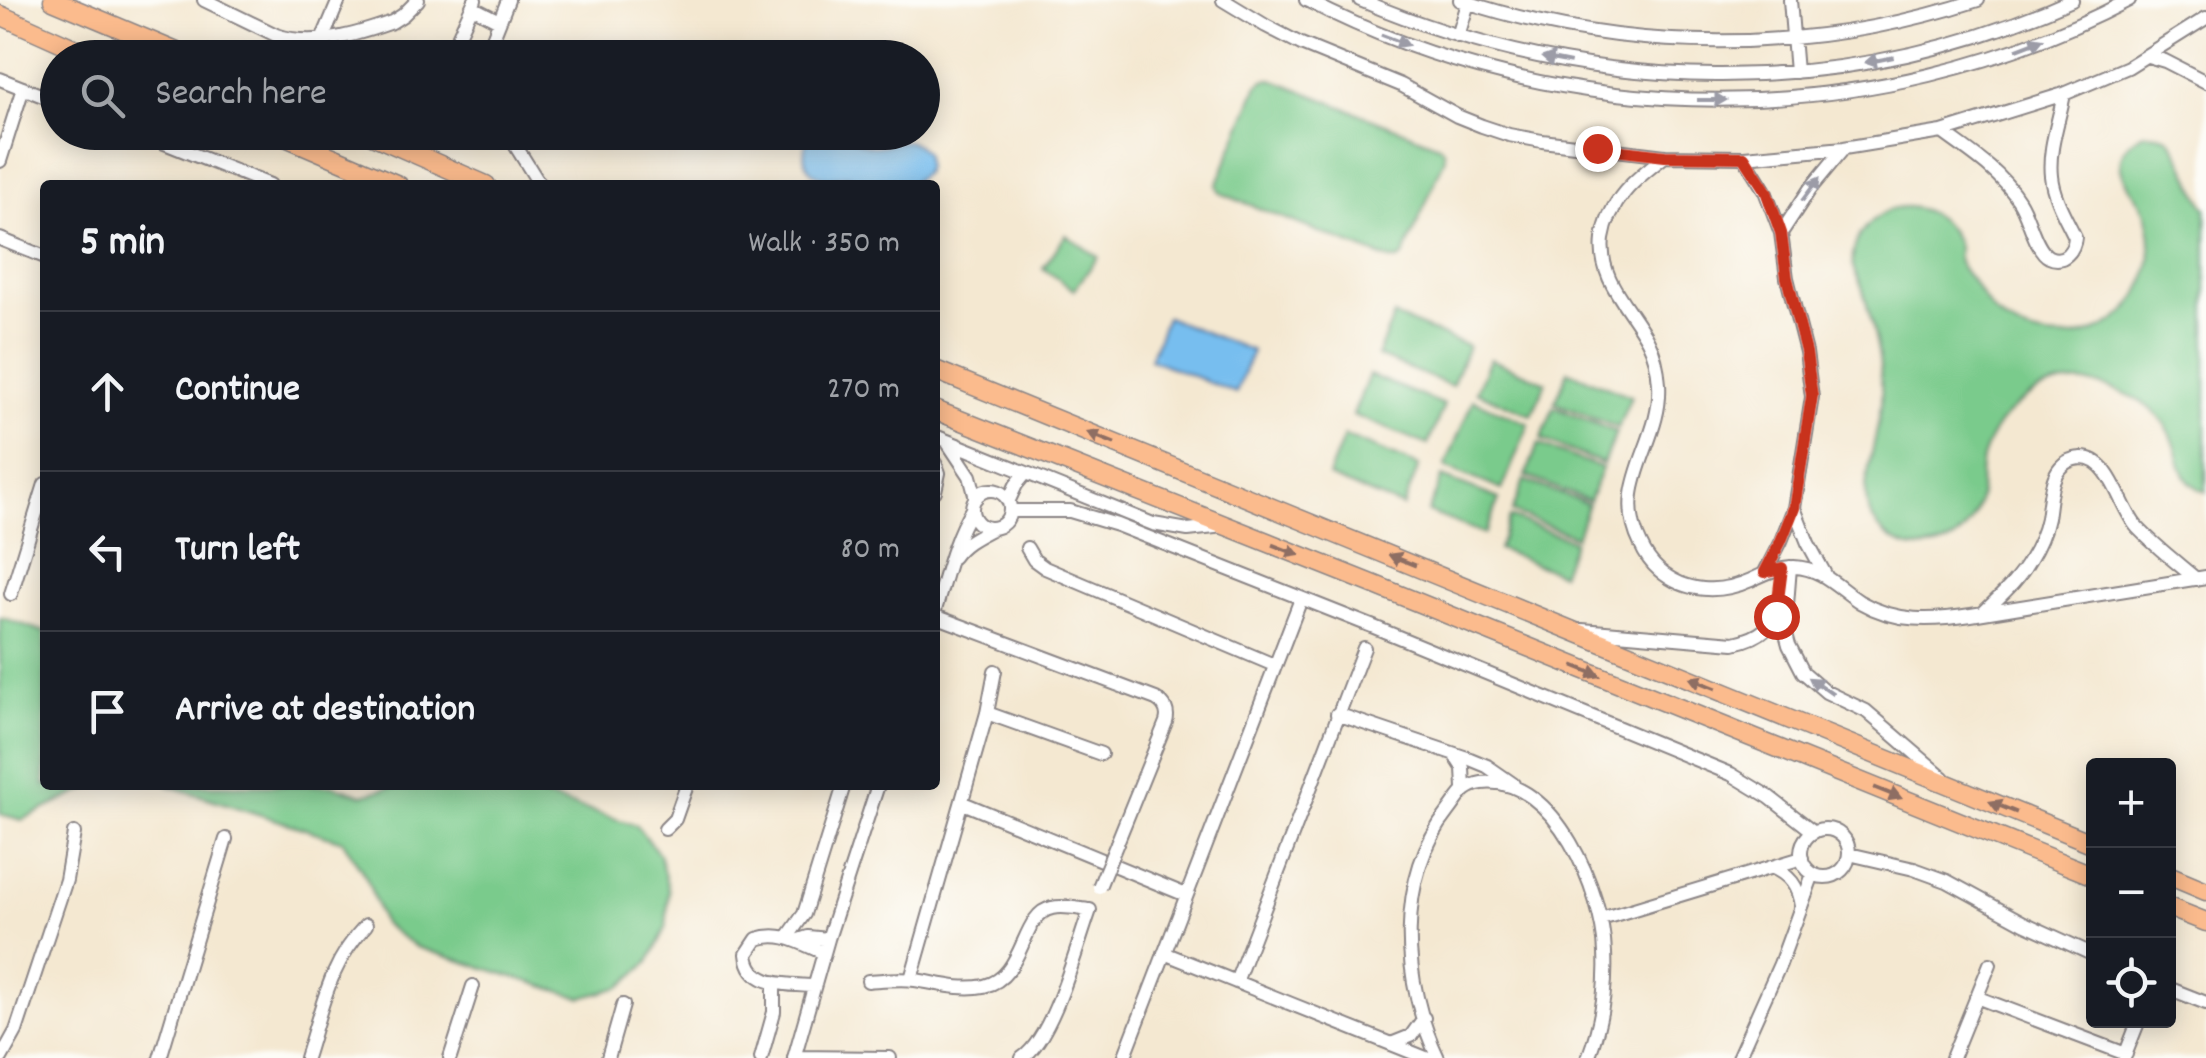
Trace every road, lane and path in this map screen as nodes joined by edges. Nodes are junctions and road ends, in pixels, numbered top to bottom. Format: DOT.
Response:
graph roads {
  1 [pos="52,0"];
  2 [pos="204,0"];
  3 [pos="339,0"];
  4 [pos="418,0"];
  5 [pos="508,0"];
  6 [pos="1224,0"];
  7 [pos="1306,0"];
  8 [pos="1360,0"];
  9 [pos="1790,0"];
  10 [pos="1978,0"];
  11 [pos="2129,0"];
  12 [pos="1466,1"];
  13 [pos="2069,1"];
  14 [pos="474,4"];
  15 [pos="234,6"];
  16 [pos="0,15"];
  17 [pos="2206,18"];
  18 [pos="499,21"];
  19 [pos="1458,36"];
  20 [pos="1793,38"];
  21 [pos="56,40"];
  22 [pos="148,40"];
  23 [pos="322,40"];
  24 [pos="457,40"];
  25 [pos="490,40"];
  26 [pos="1924,51"];
  27 [pos="2148,56"];
  28 [pos="1796,72"];
  29 [pos="1930,75"];
  30 [pos="0,79"];
  31 [pos="2206,82"];
  32 [pos="23,88"];
  33 [pos="2064,94"];
  34 [pos="40,95"];
  35 [pos="1942,132"];
  36 [pos="1844,148"];
  37 [pos="182,150"];
  38 [pos="316,150"];
  39 [pos="406,150"];
  40 [pos="518,150"];
  41 [pos="1665,156"];
  42 [pos="1744,157"];
  43 [pos="0,160"];
  44 [pos="257,180"];
  45 [pos="386,180"];
  46 [pos="475,180"];
  47 [pos="537,180"];
  48 [pos="1781,233"];
  49 [pos="0,238"];
  50 [pos="40,254"];
  51 [pos="940,372"];
  52 [pos="940,412"];
  53 [pos="941,439"];
  54 [pos="1026,473"];
  55 [pos="40,500"];
  56 [pos="974,503"];
  57 [pos="1010,506"];
  58 [pos="1794,508"];
  59 [pos="1224,526"];
  60 [pos="991,530"];
  61 [pos="1027,548"];
  62 [pos="952,559"];
  63 [pos="1786,568"];
  64 [pos="1765,572"];
  65 [pos="1826,576"];
  66 [pos="2201,578"];
  67 [pos="11,594"];
  68 [pos="940,597"];
  69 [pos="1301,599"];
  70 [pos="1983,613"];
  71 [pos="940,615"];
  72 [pos="1780,621"];
  73 [pos="1570,628"];
  74 [pos="1364,648"];
  75 [pos="1274,666"];
  76 [pos="995,670"];
  77 [pos="987,713"];
  78 [pos="1337,714"];
  79 [pos="1452,753"];
  80 [pos="1101,754"];
  81 [pos="1953,786"];
  82 [pos="1464,788"];
  83 [pos="1519,789"];
  84 [pos="685,790"];
  85 [pos="842,790"];
  86 [pos="876,790"];
  87 [pos="963,803"];
  88 [pos="665,829"];
  89 [pos="1814,832"];
  90 [pos="74,833"];
  91 [pos="226,839"];
  92 [pos="2086,841"];
  93 [pos="1849,854"];
  94 [pos="1802,858"];
  95 [pos="1771,867"];
  96 [pos="2086,873"];
  97 [pos="1813,874"];
  98 [pos="2176,878"];
  99 [pos="2206,891"];
  100 [pos="1186,895"];
  101 [pos="1802,908"];
  102 [pos="2176,909"];
  103 [pos="1090,910"];
  104 [pos="1602,920"];
  105 [pos="2206,922"];
  106 [pos="366,924"];
  107 [pos="793,939"];
  108 [pos="826,946"];
  109 [pos="2086,951"];
  110 [pos="1164,953"];
  111 [pos="1990,964"];
  112 [pos="911,979"];
  113 [pos="868,981"];
  114 [pos="1236,982"];
  115 [pos="781,984"];
  116 [pos="473,986"];
  117 [pos="814,986"];
  118 [pos="2176,991"];
  119 [pos="1976,997"];
  120 [pos="810,1001"];
  121 [pos="2206,1003"];
  122 [pos="624,1005"];
  123 [pos="1424,1018"];
  124 [pos="2137,1028"];
  125 [pos="1391,1044"];
  126 [pos="2125,1056"];
  127 [pos="1,1058"];
  128 [pos="160,1058"];
  129 [pos="306,1058"];
  130 [pos="450,1058"];
  131 [pos="608,1058"];
  132 [pos="761,1058"];
  133 [pos="794,1058"];
  134 [pos="890,1058"];
  135 [pos="1022,1058"];
  136 [pos="1124,1058"];
  137 [pos="1426,1058"];
  138 [pos="1438,1058"];
  139 [pos="1588,1058"];
  140 [pos="1738,1058"];
  141 [pos="1952,1058"];
  1 -- 22 [label="main road"];
  2 -- 15 [label="street"];
  3 -- 23 [label="street"];
  4 -- 23 [label="street"];
  5 -- 18 [label="street"];
  6 -- 41 [label="street"];
  7 -- 29 [label="street, one-way"];
  8 -- 19 [label="street"];
  9 -- 20 [label="street"];
  10 -- 20 [label="street"];
  29 -- 11 [label="street, one-way"];
  12 -- 19 [label="street"];
  12 -- 20 [label="street"];
  13 -- 26 [label="street"];
  14 -- 18 [label="street"];
  14 -- 24 [label="street"];
  15 -- 23 [label="street"];
  16 -- 21 [label="main road"];
  17 -- 27 [label="street"];
  18 -- 25 [label="street"];
  28 -- 19 [label="street, one-way"];
  20 -- 28 [label="street"];
  26 -- 28 [label="street, one-way"];
  26 -- 29 [label="street"];
  27 -- 31 [label="street"];
  27 -- 33 [label="street"];
  30 -- 32 [label="street"];
  32 -- 34 [label="street"];
  32 -- 43 [label="street"];
  33 -- 35 [label="street"];
  33 -- 35 [label="street"];
  35 -- 36 [label="street"];
  36 -- 42 [label="street"];
  48 -- 36 [label="street, one-way"];
  37 -- 44 [label="street"];
  38 -- 45 [label="main road"];
  39 -- 46 [label="main road"];
  40 -- 47 [label="street"];
  41 -- 42 [label="street"];
  41 -- 64 [label="street"];
  42 -- 48 [label="street"];
  48 -- 58 [label="street"];
  49 -- 50 [label="street"];
  73 -- 51 [label="main road, one-way"];
  52 -- 59 [label="main road"];
  53 -- 54 [label="street"];
  53 -- 56 [label="street"];
  54 -- 57 [label="street"];
  54 -- 59 [label="street"];
  55 -- 67 [label="street"];
  56 -- 57 [label="street"];
  56 -- 60 [label="street"];
  56 -- 62 [label="street"];
  57 -- 60 [label="street"];
  57 -- 69 [label="street"];
  58 -- 64 [label="street"];
  58 -- 65 [label="street"];
  59 -- 96 [label="main road, one-way"];
  60 -- 62 [label="street"];
  61 -- 75 [label="street"];
  62 -- 68 [label="street"];
  63 -- 64 [label="street"];
  63 -- 65 [label="street"];
  63 -- 72 [label="street"];
  65 -- 70 [label="street"];
  66 -- 70 [label="street"];
  66 -- 70 [label="street"];
  69 -- 75 [label="street"];
  69 -- 89 [label="street"];
  71 -- 103 [label="street, bridge"];
  72 -- 73 [label="street"];
  81 -- 72 [label="street, one-way"];
  81 -- 73 [label="main road, one-way"];
  74 -- 78 [label="street"];
  75 -- 100 [label="street"];
  76 -- 77 [label="street"];
  77 -- 80 [label="street"];
  77 -- 87 [label="street"];
  78 -- 79 [label="street"];
  78 -- 114 [label="street"];
  79 -- 82 [label="street"];
  79 -- 83 [label="street"];
  92 -- 81 [label="main road, one-way"];
  82 -- 83 [label="street"];
  82 -- 123 [label="street"];
  83 -- 104 [label="street"];
  84 -- 88 [label="street"];
  85 -- 107 [label="street"];
  86 -- 108 [label="street"];
  87 -- 100 [label="street"];
  87 -- 112 [label="street"];
  89 -- 93 [label="street"];
  89 -- 94 [label="street"];
  90 -- 127 [label="street"];
  91 -- 128 [label="street"];
  93 -- 97 [label="street"];
  93 -- 109 [label="street"];
  94 -- 95 [label="street"];
  94 -- 97 [label="street"];
  95 -- 101 [label="street"];
  95 -- 104 [label="street"];
  97 -- 101 [label="street"];
  98 -- 99 [label="main road"];
  100 -- 110 [label="street"];
  101 -- 140 [label="street"];
  102 -- 105 [label="main road"];
  103 -- 112 [label="street"];
  103 -- 135 [label="street"];
  104 -- 139 [label="street"];
  106 -- 129 [label="street"];
  107 -- 108 [label="street"];
  107 -- 115 [label="street"];
  108 -- 117 [label="street"];
  110 -- 114 [label="street"];
  110 -- 136 [label="street"];
  111 -- 119 [label="street"];
  112 -- 113 [label="street"];
  114 -- 125 [label="street"];
  115 -- 117 [label="street"];
  115 -- 120 [label="street"];
  115 -- 132 [label="street"];
  116 -- 130 [label="street"];
  117 -- 120 [label="street"];
  118 -- 121 [label="street"];
  119 -- 126 [label="street"];
  119 -- 141 [label="street"];
  120 -- 133 [label="street"];
  122 -- 131 [label="street"];
  123 -- 125 [label="street"];
  123 -- 138 [label="street"];
  124 -- 126 [label="street"];
  125 -- 137 [label="street"];
  133 -- 134 [label="street"];
}
